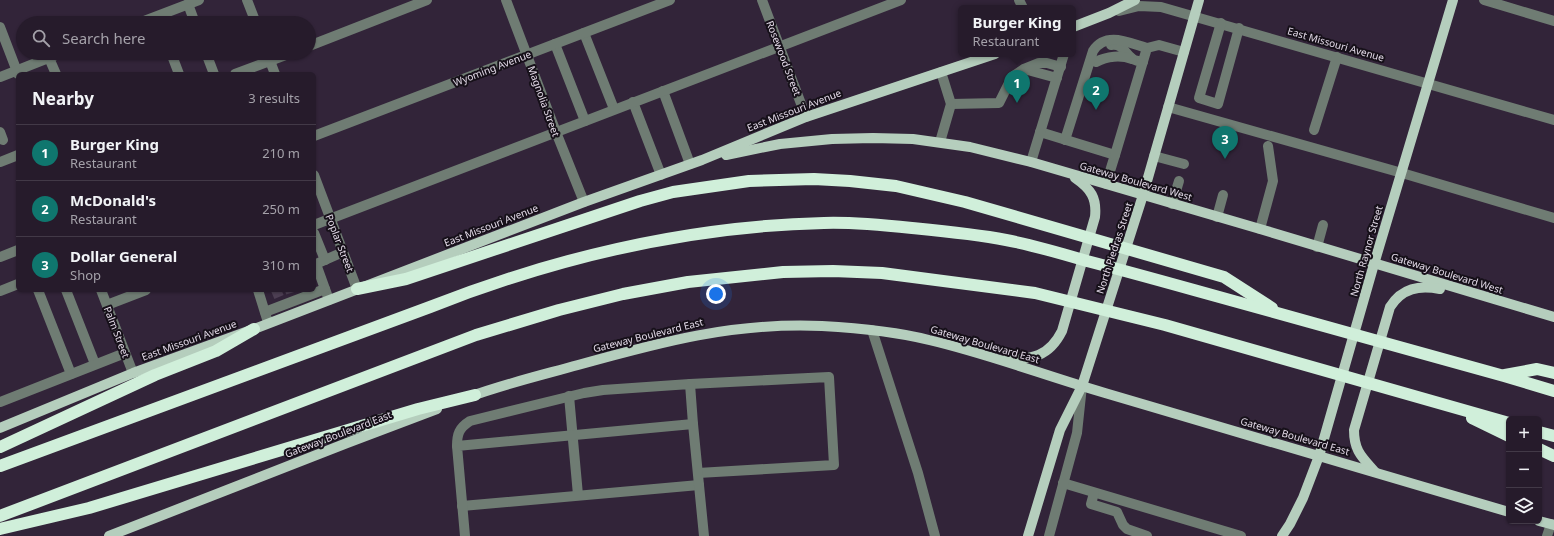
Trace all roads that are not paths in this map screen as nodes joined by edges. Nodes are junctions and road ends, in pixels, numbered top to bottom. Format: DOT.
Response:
graph roads {
  1 [pos="199,0"];
  2 [pos="247,0"];
  3 [pos="427,0"];
  4 [pos="506,0"];
  5 [pos="670,0"];
  6 [pos="762,0"];
  7 [pos="901,0"];
  8 [pos="1134,0"];
  9 [pos="1199,0"];
  10 [pos="1453,0"];
  11 [pos="1484,0"];
  12 [pos="188,4"];
  13 [pos="1109,13"];
  14 [pos="1194,15"];
  15 [pos="166,16"];
  16 [pos="192,16"];
  17 [pos="253,16"];
  18 [pos="1554,21"];
  19 [pos="1221,23"];
  20 [pos="1076,26"];
  21 [pos="0,27"];
  22 [pos="1239,28"];
  23 [pos="584,33"];
  24 [pos="316,43"];
  25 [pos="555,44"];
  26 [pos="779,46"];
  27 [pos="1146,48"];
  28 [pos="1184,52"];
  29 [pos="527,55"];
  30 [pos="986,57"];
  31 [pos="1063,57"];
  32 [pos="1337,57"];
  33 [pos="44,60"];
  34 [pos="50,60"];
  35 [pos="174,60"];
  36 [pos="209,60"];
  37 [pos="263,60"];
  38 [pos="270,60"];
  39 [pos="1143,62"];
  40 [pos="1061,67"];
  41 [pos="1024,69"];
  42 [pos="16,72"];
  43 [pos="17,72"];
  44 [pos="55,72"];
  45 [pos="178,72"];
  46 [pos="213,72"];
  47 [pos="239,72"];
  48 [pos="275,72"];
  49 [pos="941,72"];
  50 [pos="0,76"];
  51 [pos="1057,78"];
  52 [pos="1428,84"];
  53 [pos="663,91"];
  54 [pos="633,102"];
  55 [pos="951,104"];
  56 [pos="1168,107"];
  57 [pos="614,109"];
  58 [pos="806,117"];
  59 [pos="1554,120"];
  60 [pos="585,121"];
  61 [pos="1314,130"];
  62 [pos="556,132"];
  63 [pos="1040,132"];
  64 [pos="316,135"];
  65 [pos="1068,140"];
  66 [pos="940,142"];
  67 [pos="1268,146"];
  68 [pos="1115,154"];
  69 [pos="16,156"];
  70 [pos="1154,156"];
  71 [pos="702,160"];
  72 [pos="0,162"];
  73 [pos="1031,162"];
  74 [pos="690,164"];
  75 [pos="1184,164"];
  76 [pos="1402,173"];
  77 [pos="1069,174"];
  78 [pos="662,175"];
  79 [pos="316,180"];
  80 [pos="1179,181"];
  81 [pos="1106,184"];
  82 [pos="1223,194"];
  83 [pos="1143,195"];
  84 [pos="584,202"];
  85 [pos="1172,204"];
  86 [pos="1217,217"];
  87 [pos="330,218"];
  88 [pos="1554,218"];
  89 [pos="316,224"];
  90 [pos="1323,225"];
  91 [pos="1260,229"];
  92 [pos="1317,247"];
  93 [pos="316,248"];
  94 [pos="16,251"];
  95 [pos="343,252"];
  96 [pos="0,257"];
  97 [pos="318,263"];
  98 [pos="1374,264"];
  99 [pos="16,285"];
  100 [pos="326,289"];
  101 [pos="357,289"];
  102 [pos="0,291"];
  103 [pos="316,291"];
  104 [pos="39,292"];
  105 [pos="67,292"];
  106 [pos="102,292"];
  107 [pos="141,292"];
  108 [pos="259,292"];
  109 [pos="307,293"];
  110 [pos="1479,296"];
  111 [pos="293,297"];
  112 [pos="329,300"];
  113 [pos="107,305"];
  114 [pos="265,312"];
  115 [pos="298,312"];
  116 [pos="1281,314"];
  117 [pos="1554,317"];
  118 [pos="269,323"];
  119 [pos="254,329"];
  120 [pos="872,330"];
  121 [pos="125,353"];
  122 [pos="1000,360"];
  123 [pos="95,364"];
  124 [pos="133,373"];
  125 [pos="1554,373"];
  126 [pos="71,374"];
  127 [pos="1504,376"];
  128 [pos="690,384"];
  129 [pos="1082,386"];
  130 [pos="1554,391"];
  131 [pos="475,395"];
  132 [pos="569,396"];
  133 [pos="0,402"];
  134 [pos="1436,402"];
  135 [pos="1506,422"];
  136 [pos="693,424"];
  137 [pos="0,428"];
  138 [pos="1542,433"];
  139 [pos="1506,435"];
  140 [pos="573,436"];
  141 [pos="1554,436"];
  142 [pos="457,446"];
  143 [pos="0,447"];
  144 [pos="1542,450"];
  145 [pos="1319,456"];
  146 [pos="1554,456"];
  147 [pos="0,466"];
  148 [pos="1375,472"];
  149 [pos="698,473"];
  150 [pos="1064,483"];
  151 [pos="699,485"];
  152 [pos="1094,493"];
  153 [pos="578,495"];
  154 [pos="462,506"];
  155 [pos="1506,511"];
  156 [pos="0,516"];
  157 [pos="1542,522"];
  158 [pos="1552,525"];
  159 [pos="0,529"];
  160 [pos="1029,533"];
  161 [pos="109,536"];
  162 [pos="465,536"];
  163 [pos="704,536"];
  164 [pos="935,536"];
  165 [pos="1049,536"];
  166 [pos="1147,536"];
  167 [pos="1241,536"];
  168 [pos="1282,536"];
  169 [pos="1547,536"];
  1 -- 12 [label="street"];
  2 -- 17 [label="street"];
  3 -- 24 [label="street"];
  4 -- 29 [label="street, Magnolia Street"];
  5 -- 23 [label="street, Wyoming Avenue"];
  6 -- 26 [label="street, Rosewood Street"];
  7 -- 26 [label="street"];
  8 -- 13 [label="main road, East Missouri Avenue"];
  9 -- 14 [label="main road, North Piedras Street"];
  10 -- 52 [label="main road, North Raynor Street"];
  11 -- 18 [label="street"];
  12 -- 15 [label="street"];
  12 -- 16 [label="street"];
  13 -- 14 [label="street, East Missouri Avenue"];
  13 -- 20 [label="main road, East Missouri Avenue"];
  14 -- 19 [label="street, East Missouri Avenue"];
  14 -- 28 [label="main road, North Piedras Street"];
  19 -- 22 [label="street, East Missouri Avenue"];
  19 -- 22 [label="street"];
  21 -- 43 [label="street"];
  22 -- 32 [label="street, East Missouri Avenue"];
  23 -- 25 [label="street, Wyoming Avenue"];
  23 -- 57 [label="street"];
  25 -- 29 [label="street, Wyoming Avenue"];
  25 -- 60 [label="street"];
  26 -- 53 [label="street"];
  26 -- 58 [label="street, Rosewood Street"];
  27 -- 28 [label="street"];
  27 -- 39 [label="street"];
  27 -- 65 [label="street"];
  28 -- 56 [label="main road, North Piedras Street"];
  29 -- 62 [label="street, Magnolia Street"];
  29 -- 64 [label="street, Wyoming Avenue"];
  30 -- 49 [label="main road, East Missouri Avenue"];
  31 -- 40 [label="street"];
  32 -- 52 [label="street, East Missouri Avenue"];
  32 -- 61 [label="street"];
  33 -- 43 [label="street"];
  34 -- 44 [label="street"];
  35 -- 45 [label="street"];
  36 -- 46 [label="street"];
  37 -- 47 [label="street"];
  38 -- 48 [label="street"];
  39 -- 65 [label="street"];
  39 -- 68 [label="street"];
  40 -- 41 [label="street"];
  40 -- 51 [label="street"];
  41 -- 51 [label="street"];
  41 -- 55 [label="street"];
  42 -- 50 [label="street"];
  49 -- 55 [label="street"];
  49 -- 58 [label="main road, East Missouri Avenue"];
  51 -- 63 [label="street"];
  52 -- 59 [label="street, East Missouri Avenue"];
  52 -- 76 [label="main road, North Raynor Street"];
  53 -- 54 [label="street"];
  53 -- 74 [label="street"];
  54 -- 57 [label="street"];
  54 -- 78 [label="street"];
  55 -- 66 [label="street"];
  56 -- 70 [label="main road, North Piedras Street"];
  56 -- 76 [label="street"];
  57 -- 60 [label="street"];
  58 -- 71 [label="main road, East Missouri Avenue"];
  60 -- 62 [label="street"];
  62 -- 84 [label="street, Magnolia Street"];
  62 -- 87 [label="street"];
  63 -- 65 [label="street"];
  63 -- 73 [label="street"];
  65 -- 68 [label="street"];
  66 -- 71 [label="main road, Gateway Boulevard West"];
  66 -- 73 [label="main road, Gateway Boulevard West"];
  67 -- 91 [label="street"];
  68 -- 81 [label="street"];
  69 -- 72 [label="street"];
  70 -- 75 [label="street"];
  70 -- 83 [label="main road, North Piedras Street"];
  71 -- 74 [label="main road, East Missouri Avenue"];
  73 -- 77 [label="main road, Gateway Boulevard West"];
  74 -- 78 [label="main road, East Missouri Avenue"];
  76 -- 88 [label="street"];
  76 -- 98 [label="main road, North Raynor Street"];
  77 -- 81 [label="main road, Gateway Boulevard West"];
  77 -- 122 [label="main road"];
  78 -- 84 [label="main road, East Missouri Avenue"];
  79 -- 87 [label="street, Poplar Street"];
  80 -- 85 [label="street"];
  81 -- 83 [label="main road, Gateway Boulevard West"];
  82 -- 86 [label="street"];
  83 -- 85 [label="main road, Gateway Boulevard West"];
  83 -- 129 [label="main road, North Piedras Street"];
  84 -- 101 [label="main road, East Missouri Avenue"];
  85 -- 86 [label="main road, Gateway Boulevard West"];
  86 -- 91 [label="main road, Gateway Boulevard West"];
  87 -- 89 [label="street"];
  87 -- 95 [label="street, Poplar Street"];
  90 -- 92 [label="street"];
  91 -- 92 [label="main road, Gateway Boulevard West"];
  92 -- 98 [label="main road, Gateway Boulevard West"];
  93 -- 97 [label="street"];
  94 -- 96 [label="street"];
  95 -- 97 [label="street"];
  95 -- 101 [label="street, Poplar Street"];
  97 -- 100 [label="street"];
  98 -- 110 [label="main road, Gateway Boulevard West"];
  98 -- 145 [label="main road, North Raynor Street"];
  99 -- 102 [label="street"];
  100 -- 103 [label="street"];
  100 -- 112 [label="street"];
  101 -- 112 [label="main road, East Missouri Avenue"];
  101 -- 116 [label="highway"];
  104 -- 126 [label="street"];
  105 -- 123 [label="street"];
  106 -- 113 [label="street, Palm Street"];
  107 -- 113 [label="street"];
  108 -- 114 [label="street"];
  109 -- 111 [label="street"];
  110 -- 117 [label="main road, Gateway Boulevard West"];
  110 -- 148 [label="main road"];
  111 -- 114 [label="street"];
  111 -- 115 [label="street"];
  112 -- 115 [label="main road, East Missouri Avenue"];
  113 -- 121 [label="street, Palm Street"];
  114 -- 118 [label="street"];
  115 -- 118 [label="main road, East Missouri Avenue"];
  116 -- 127 [label="highway"];
  116 -- 147 [label="highway"];
  118 -- 119 [label="main road, East Missouri Avenue"];
  119 -- 124 [label="main road, East Missouri Avenue"];
  119 -- 143 [label="highway"];
  120 -- 122 [label="main road, Gateway Boulevard East"];
  120 -- 131 [label="main road, Gateway Boulevard East"];
  120 -- 164 [label="street"];
  121 -- 123 [label="street"];
  121 -- 124 [label="street, Palm Street"];
  122 -- 129 [label="main road, Gateway Boulevard East"];
  123 -- 126 [label="street"];
  124 -- 137 [label="main road, East Missouri Avenue"];
  125 -- 127 [label="highway"];
  126 -- 133 [label="street"];
  127 -- 130 [label="highway"];
  128 -- 132 [label="street"];
  128 -- 136 [label="street"];
  128 -- 149 [label="street"];
  129 -- 145 [label="main road, Gateway Boulevard East"];
  129 -- 150 [label="street, North Piedras Street"];
  129 -- 160 [label="main road, North Piedras Street"];
  131 -- 159 [label="highway"];
  131 -- 161 [label="main road, Gateway Boulevard East"];
  132 -- 140 [label="street"];
  132 -- 142 [label="street"];
  134 -- 135 [label="highway"];
  134 -- 139 [label="highway"];
  134 -- 156 [label="highway"];
  136 -- 140 [label="street"];
  136 -- 149 [label="street"];
  138 -- 141 [label="highway"];
  140 -- 142 [label="street"];
  140 -- 153 [label="street"];
  142 -- 154 [label="street"];
  144 -- 146 [label="highway"];
  145 -- 148 [label="main road, Gateway Boulevard East"];
  145 -- 168 [label="main road, North Raynor Street"];
  148 -- 155 [label="main road, Gateway Boulevard East"];
  149 -- 151 [label="street"];
  150 -- 152 [label="street"];
  150 -- 165 [label="street, North Piedras Street"];
  151 -- 153 [label="street"];
  151 -- 163 [label="street"];
  152 -- 166 [label="street"];
  152 -- 167 [label="street"];
  153 -- 154 [label="street"];
  154 -- 162 [label="street"];
  157 -- 158 [label="main road"];
  158 -- 169 [label="street"];
}
